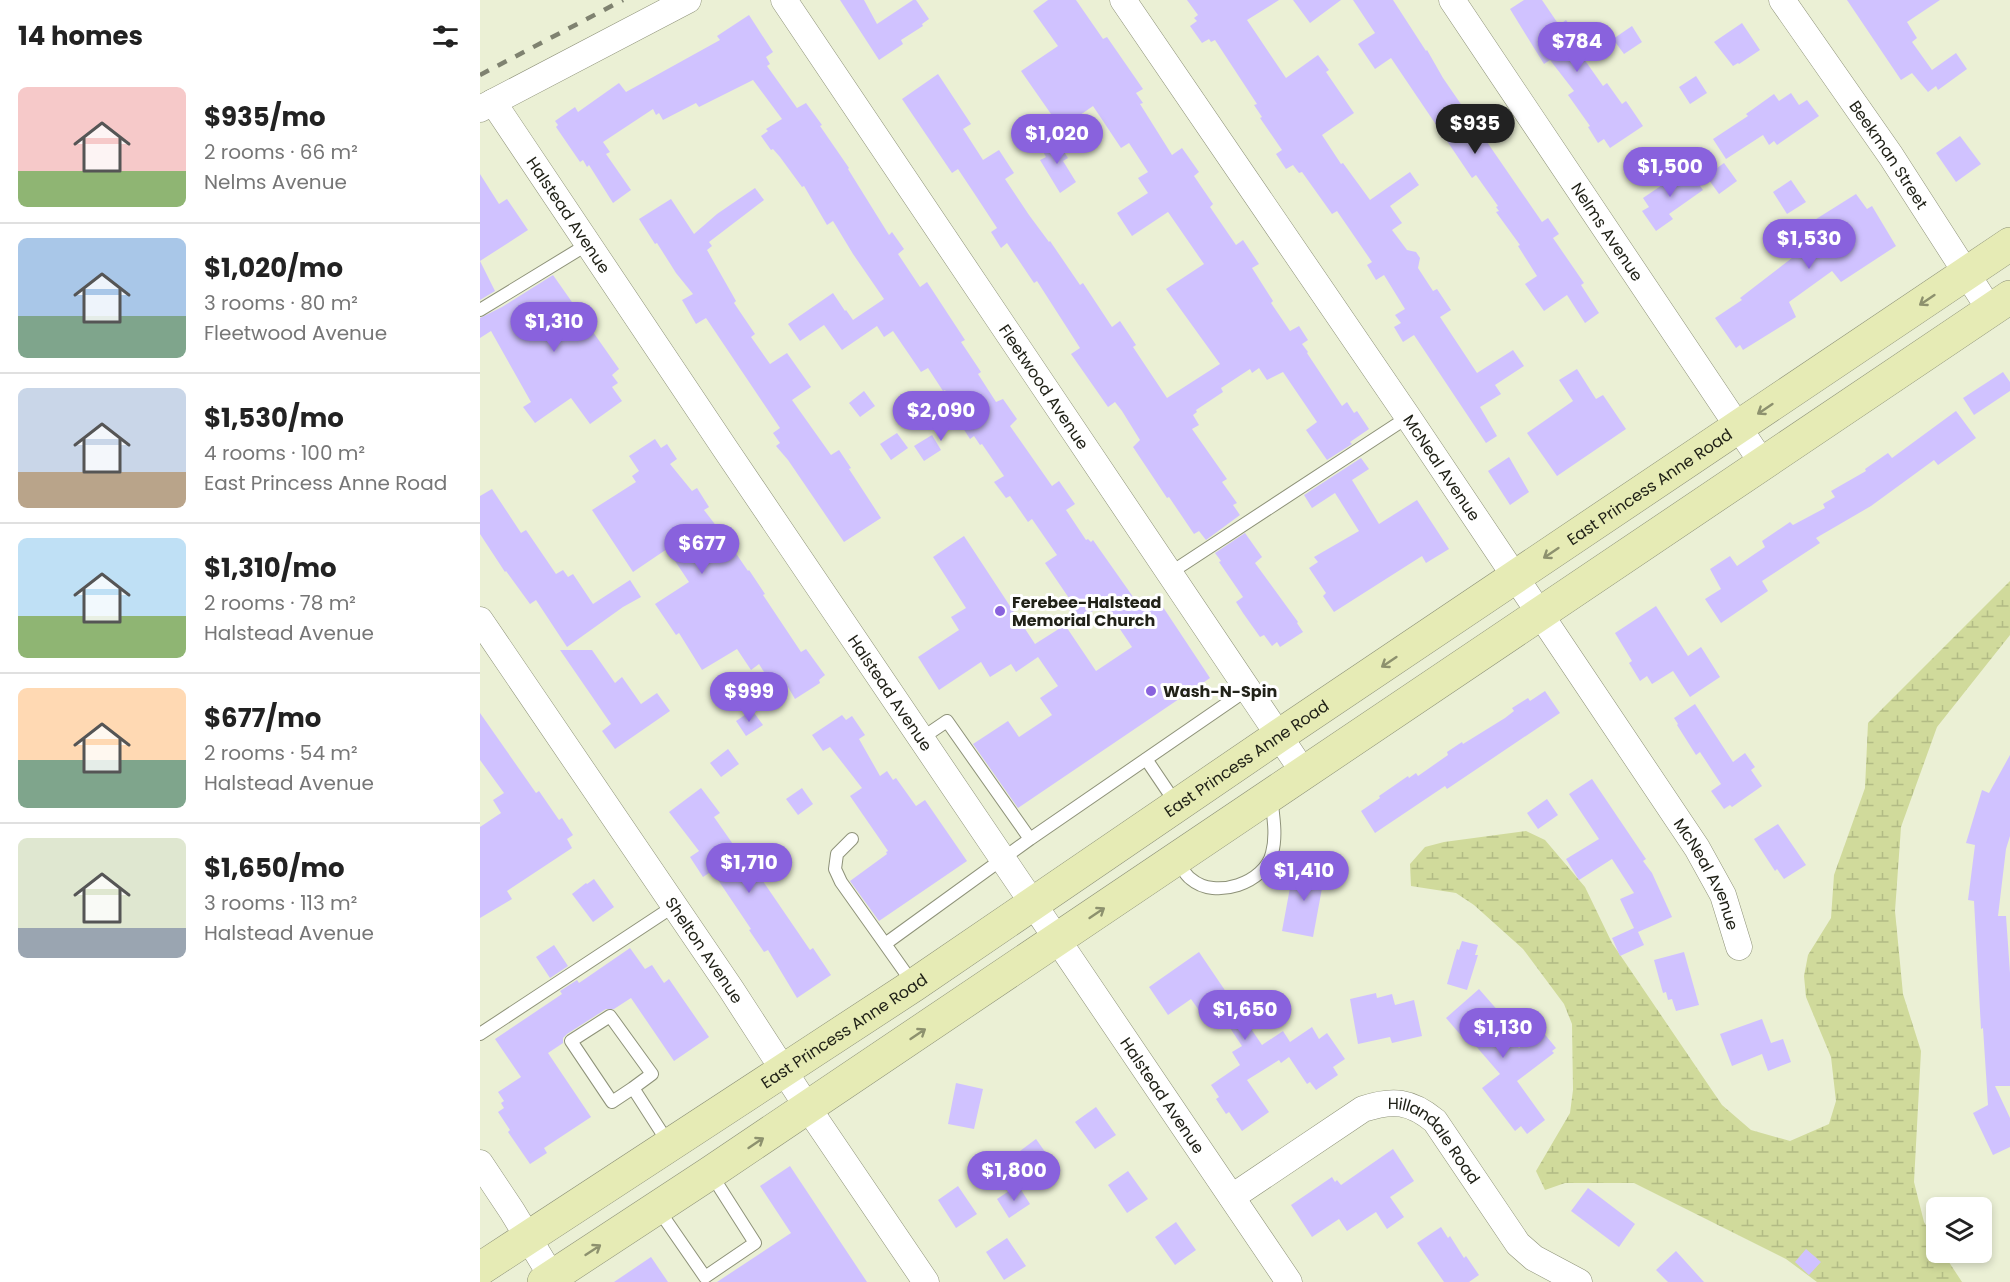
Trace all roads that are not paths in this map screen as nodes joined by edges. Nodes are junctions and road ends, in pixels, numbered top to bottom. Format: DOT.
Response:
graph roads {
  1 [pos="688,0"];
  2 [pos="784,0"];
  3 [pos="1123,0"];
  4 [pos="1452,0"];
  5 [pos="1782,0"];
  6 [pos="487,106"];
  7 [pos="588,244"];
  8 [pos="2010,244"];
  9 [pos="1967,273"];
  10 [pos="2000,303"];
  11 [pos="480,310"];
  12 [pos="1408,417"];
  13 [pos="1738,427"];
  14 [pos="1763,464"];
  15 [pos="1170,573"];
  16 [pos="1515,577"];
  17 [pos="1540,614"];
  18 [pos="480,620"];
  19 [pos="1248,689"];
  20 [pos="1280,735"];
  21 [pos="921,738"];
  22 [pos="1146,759"];
  23 [pos="1304,773"];
  24 [pos="1271,796"];
  25 [pos="1177,805"];
  26 [pos="1029,839"];
  27 [pos="852,840"];
  28 [pos="1003,860"];
  29 [pos="1176,860"];
  30 [pos="1033,902"];
  31 [pos="674,906"];
  32 [pos="1058,939"];
  33 [pos="885,944"];
  34 [pos="1739,947"];
  35 [pos="914,985"];
  36 [pos="480,1034"];
  37 [pos="784,1070"];
  38 [pos="633,1088"];
  39 [pos="808,1108"];
  40 [pos="670,1145"];
  41 [pos="480,1163"];
  42 [pos="710,1173"];
  43 [pos="1232,1197"];
  44 [pos="657,1209"];
  45 [pos="528,1238"];
  46 [pos="480,1269"];
  47 [pos="550,1280"];
  48 [pos="926,1282"];
  49 [pos="1289,1282"];
  50 [pos="1579,1282"];
  1 -- 6 [label="street"];
  2 -- 15 [label="street, Fleetwood Avenue"];
  3 -- 12 [label="street, McNeal Avenue"];
  4 -- 13 [label="street, Nelms Avenue"];
  5 -- 9 [label="street, Beekman Street"];
  6 -- 7 [label="street, Halstead Avenue"];
  7 -- 11 [label="lane"];
  7 -- 21 [label="street, Halstead Avenue"];
  8 -- 9 [label="main road, East Princess Anne Road"];
  9 -- 10 [label="street, Beekman Street"];
  9 -- 13 [label="main road, East Princess Anne Road, one-way"];
  10 -- 14 [label="main road"];
  12 -- 15 [label="lane"];
  12 -- 16 [label="street, McNeal Avenue"];
  13 -- 14 [label="street, Nelms Avenue"];
  13 -- 16 [label="main road, East Princess Anne Road, one-way"];
  14 -- 17 [label="main road"];
  15 -- 19 [label="street, Fleetwood Avenue"];
  16 -- 17 [label="street, McNeal Avenue"];
  16 -- 20 [label="main road, East Princess Anne Road, one-way"];
  17 -- 23 [label="main road"];
  17 -- 34 [label="street, McNeal Avenue"];
  18 -- 31 [label="street, Shelton Avenue"];
  19 -- 20 [label="street, Fleetwood Avenue"];
  19 -- 22 [label="lane"];
  20 -- 23 [label="street, Fleetwood Avenue"];
  20 -- 25 [label="main road, East Princess Anne Road"];
  21 -- 26 [label="lane"];
  21 -- 28 [label="street, Halstead Avenue"];
  22 -- 25 [label="lane"];
  22 -- 26 [label="lane"];
  23 -- 24 [label="main road"];
  24 -- 29 [label="main road"];
  24 -- 29 [label="lane"];
  25 -- 30 [label="main road, East Princess Anne Road"];
  26 -- 28 [label="lane"];
  27 -- 33 [label="lane"];
  28 -- 30 [label="street, Halstead Avenue"];
  28 -- 33 [label="lane"];
  32 -- 29 [label="main road, one-way"];
  30 -- 32 [label="street, Halstead Avenue"];
  30 -- 35 [label="main road, East Princess Anne Road"];
  31 -- 36 [label="lane"];
  31 -- 37 [label="street, Shelton Avenue"];
  39 -- 32 [label="main road, one-way"];
  32 -- 43 [label="street, Halstead Avenue"];
  33 -- 35 [label="lane"];
  35 -- 37 [label="main road, East Princess Anne Road"];
  37 -- 39 [label="street, Shelton Avenue"];
  37 -- 40 [label="main road, East Princess Anne Road"];
  38 -- 38 [label="lane"];
  38 -- 40 [label="lane"];
  42 -- 39 [label="main road, one-way"];
  39 -- 48 [label="street, Shelton Avenue"];
  40 -- 45 [label="main road, East Princess Anne Road"];
  41 -- 45 [label="street"];
  42 -- 44 [label="main road"];
  42 -- 44 [label="lane"];
  43 -- 49 [label="street, Halstead Avenue"];
  43 -- 50 [label="street, Hillandale Road"];
  47 -- 44 [label="main road, one-way"];
  45 -- 46 [label="main road, East Princess Anne Road"];
  45 -- 47 [label="street"];
}
